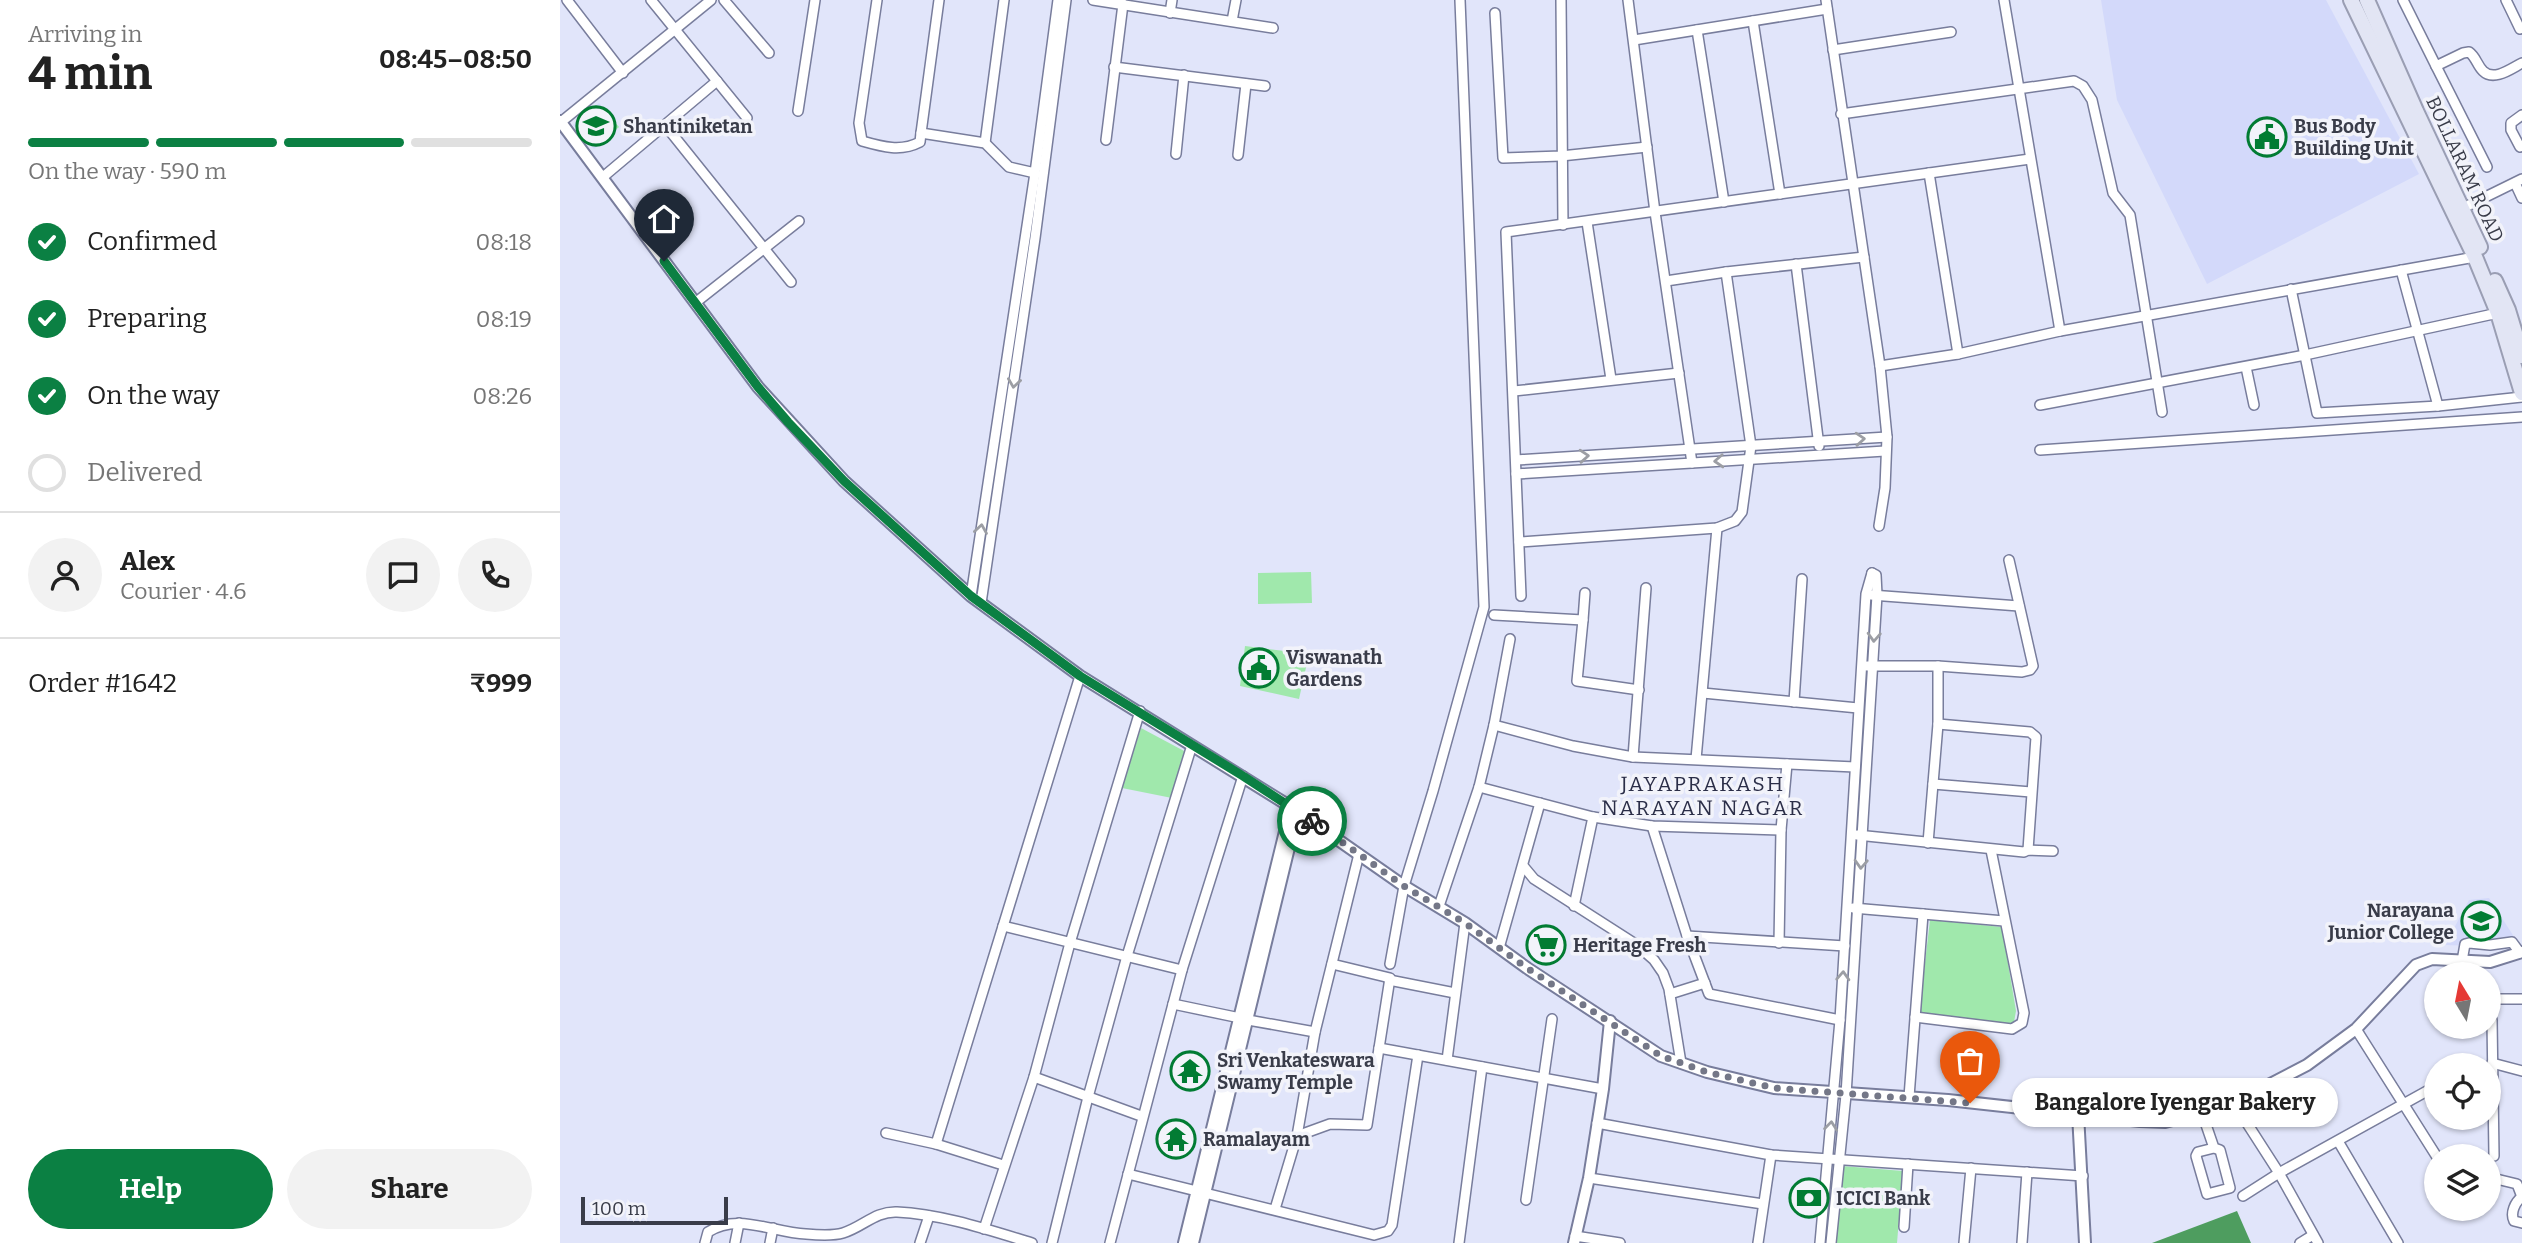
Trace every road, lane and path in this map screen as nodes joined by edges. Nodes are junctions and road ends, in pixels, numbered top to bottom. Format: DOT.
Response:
graph roads {
  1 [pos="567,0"];
  2 [pos="651,0"];
  3 [pos="712,0"];
  4 [pos="724,0"];
  5 [pos="815,0"];
  6 [pos="877,0"];
  7 [pos="939,0"];
  8 [pos="1004,0"];
  9 [pos="1058,0"];
  10 [pos="1066,0"];
  11 [pos="1093,0"];
  12 [pos="1172,0"];
  13 [pos="1236,0"];
  14 [pos="1460,0"];
  15 [pos="1561,0"];
  16 [pos="1629,0"];
  17 [pos="2004,0"];
  18 [pos="2351,0"];
  19 [pos="2367,0"];
  20 [pos="2403,0"];
  21 [pos="2505,0"];
  22 [pos="1123,4"];
  23 [pos="1827,5"];
  24 [pos="1170,13"];
  25 [pos="1495,13"];
  26 [pos="1754,21"];
  27 [pos="1232,22"];
  28 [pos="1273,28"];
  29 [pos="675,30"];
  30 [pos="1697,30"];
  31 [pos="2521,30"];
  32 [pos="1951,32"];
  33 [pos="1634,40"];
  34 [pos="1833,50"];
  35 [pos="769,53"];
  36 [pos="2522,63"];
  37 [pos="2436,66"];
  38 [pos="1114,67"];
  39 [pos="623,73"];
  40 [pos="1184,75"];
  41 [pos="717,81"];
  42 [pos="1246,83"];
  43 [pos="1265,86"];
  44 [pos="2018,87"];
  45 [pos="798,111"];
  46 [pos="1842,114"];
  47 [pos="2522,115"];
  48 [pos="747,118"];
  49 [pos="561,122"];
  50 [pos="665,125"];
  51 [pos="921,134"];
  52 [pos="1106,140"];
  53 [pos="985,143"];
  54 [pos="1647,147"];
  55 [pos="2520,147"];
  56 [pos="1176,154"];
  57 [pos="1238,155"];
  58 [pos="1562,156"];
  59 [pos="2030,159"];
  60 [pos="2487,167"];
  61 [pos="1035,173"];
  62 [pos="1929,173"];
  63 [pos="603,177"];
  64 [pos="2518,181"];
  65 [pos="1853,184"];
  66 [pos="1780,194"];
  67 [pos="2522,198"];
  68 [pos="1724,202"];
  69 [pos="2463,208"];
  70 [pos="1655,212"];
  71 [pos="799,221"];
  72 [pos="1587,222"];
  73 [pos="1563,225"];
  74 [pos="764,249"];
  75 [pos="1864,257"];
  76 [pos="2475,257"];
  77 [pos="1796,264"];
  78 [pos="2401,270"];
  79 [pos="1726,272"];
  80 [pos="1666,281"];
  81 [pos="791,282"];
  82 [pos="2291,289"];
  83 [pos="695,303"];
  84 [pos="2498,313"];
  85 [pos="2147,316"];
  86 [pos="2060,331"];
  87 [pos="2419,331"];
  88 [pos="1958,354"];
  89 [pos="2305,355"];
  90 [pos="2522,356"];
  91 [pos="1880,366"];
  92 [pos="2246,367"];
  93 [pos="1679,373"];
  94 [pos="1612,379"];
  95 [pos="2158,384"];
  96 [pos="1514,391"];
  97 [pos="2522,395"];
  98 [pos="2040,405"];
  99 [pos="2254,405"];
  100 [pos="2438,406"];
  101 [pos="2162,412"];
  102 [pos="2522,417"];
  103 [pos="1887,437"];
  104 [pos="1819,442"];
  105 [pos="1751,446"];
  106 [pos="1692,449"];
  107 [pos="2040,450"];
  108 [pos="1885,451"];
  109 [pos="1819,456"];
  110 [pos="1516,460"];
  111 [pos="1749,460"];
  112 [pos="1692,463"];
  113 [pos="1516,474"];
  114 [pos="1879,526"];
  115 [pos="1717,528"];
  116 [pos="1519,542"];
  117 [pos="2009,560"];
  118 [pos="1802,579"];
  119 [pos="1646,588"];
  120 [pos="1585,593"];
  121 [pos="1866,594"];
  122 [pos="1877,595"];
  123 [pos="971,596"];
  124 [pos="1521,596"];
  125 [pos="981,603"];
  126 [pos="2019,606"];
  127 [pos="1494,615"];
  128 [pos="1583,620"];
  129 [pos="1510,639"];
  130 [pos="1862,666"];
  131 [pos="1872,666"];
  132 [pos="1938,666"];
  133 [pos="1080,676"];
  134 [pos="1640,690"];
  135 [pos="1703,693"];
  136 [pos="1794,702"];
  137 [pos="1858,708"];
  138 [pos="1140,711"];
  139 [pos="1938,724"];
  140 [pos="1494,726"];
  141 [pos="1192,745"];
  142 [pos="1633,757"];
  143 [pos="1696,759"];
  144 [pos="1787,764"];
  145 [pos="1855,767"];
  146 [pos="1243,776"];
  147 [pos="1933,784"];
  148 [pos="1479,787"];
  149 [pos="2031,792"];
  150 [pos="1540,803"];
  151 [pos="1294,809"];
  152 [pos="1593,817"];
  153 [pos="1653,826"];
  154 [pos="1781,830"];
  155 [pos="1851,835"];
  156 [pos="1862,836"];
  157 [pos="1928,843"];
  158 [pos="1991,850"];
  159 [pos="2028,850"];
  160 [pos="2053,851"];
  161 [pos="1359,854"];
  162 [pos="1524,867"];
  163 [pos="1404,886"];
  164 [pos="1439,906"];
  165 [pos="1574,906"];
  166 [pos="1847,908"];
  167 [pos="1858,909"];
  168 [pos="1923,914"];
  169 [pos="2004,921"];
  170 [pos="1465,923"];
  171 [pos="1003,926"];
  172 [pos="1687,936"];
  173 [pos="1070,943"];
  174 [pos="1779,943"];
  175 [pos="1845,946"];
  176 [pos="1499,948"];
  177 [pos="2521,953"];
  178 [pos="1127,956"];
  179 [pos="2462,961"];
  180 [pos="1332,964"];
  181 [pos="1390,964"];
  182 [pos="1182,970"];
  183 [pos="1389,980"];
  184 [pos="1705,983"];
  185 [pos="1455,993"];
  186 [pos="1670,994"];
  187 [pos="2501,999"];
  188 [pos="2522,999"];
  189 [pos="1173,1004"];
  190 [pos="1915,1017"];
  191 [pos="1244,1019"];
  192 [pos="1552,1019"];
  193 [pos="1840,1020"];
  194 [pos="1610,1021"];
  195 [pos="2356,1029"];
  196 [pos="1315,1032"];
  197 [pos="1379,1048"];
  198 [pos="1418,1055"];
  199 [pos="1447,1060"];
  200 [pos="1681,1063"];
  201 [pos="2501,1065"];
  202 [pos="1482,1067"];
  203 [pos="2522,1071"];
  204 [pos="1034,1077"];
  205 [pos="1544,1078"];
  206 [pos="1603,1089"];
  207 [pos="1834,1093"];
  208 [pos="2424,1093"];
  209 [pos="1846,1095"];
  210 [pos="1088,1097"];
  211 [pos="1909,1097"];
  212 [pos="2234,1103"];
  213 [pos="2403,1104"];
  214 [pos="2202,1113"];
  215 [pos="2078,1114"];
  216 [pos="1142,1116"];
  217 [pos="1597,1123"];
  218 [pos="886,1133"];
  219 [pos="1297,1136"];
  220 [pos="2339,1140"];
  221 [pos="936,1144"];
  222 [pos="2429,1144"];
  223 [pos="2214,1148"];
  224 [pos="1771,1155"];
  225 [pos="1828,1159"];
  226 [pos="1839,1159"];
  227 [pos="1003,1164"];
  228 [pos="1908,1164"];
  229 [pos="1971,1168"];
  230 [pos="2027,1172"];
  231 [pos="2278,1173"];
  232 [pos="1128,1174"];
  233 [pos="2083,1176"];
  234 [pos="1589,1178"];
  235 [pos="2501,1180"];
  236 [pos="1201,1192"];
  237 [pos="2244,1196"];
  238 [pos="2522,1197"];
  239 [pos="1526,1200"];
  240 [pos="1763,1204"];
  241 [pos="1275,1209"];
  242 [pos="929,1216"];
  243 [pos="739,1223"];
  244 [pos="2522,1223"];
  245 [pos="1904,1227"];
  246 [pos="773,1228"];
  247 [pos="984,1229"];
  248 [pos="1388,1231"];
  249 [pos="840,1238"];
  250 [pos="803,1239"];
  251 [pos="2315,1239"];
  252 [pos="1575,1240"];
  253 [pos="705,1243"];
  254 [pos="735,1243"];
  255 [pos="770,1243"];
  256 [pos="920,1243"];
  257 [pos="1032,1243"];
  258 [pos="1052,1243"];
  259 [pos="1110,1243"];
  260 [pos="1184,1243"];
  261 [pos="1192,1243"];
  262 [pos="1387,1243"];
  263 [pos="1459,1243"];
  264 [pos="1620,1243"];
  265 [pos="1758,1243"];
  266 [pos="1820,1243"];
  267 [pos="1831,1243"];
  268 [pos="1964,1243"];
  269 [pos="2022,1243"];
  270 [pos="2085,1243"];
  271 [pos="2300,1243"];
  272 [pos="2398,1243"];
  1 -- 39 [label="street"];
  2 -- 29 [label="street"];
  3 -- 29 [label="street"];
  4 -- 35 [label="street"];
  5 -- 45 [label="street"];
  6 -- 51 [label="street"];
  7 -- 51 [label="street"];
  8 -- 53 [label="street"];
  9 -- 61 [label="street"];
  10 -- 125 [label="street, one-way"];
  11 -- 22 [label="street"];
  12 -- 24 [label="street"];
  13 -- 27 [label="street"];
  14 -- 163 [label="street"];
  15 -- 58 [label="street"];
  16 -- 33 [label="street"];
  17 -- 44 [label="street"];
  18 -- 76 [label="main road, BOLLARAM ROAD"];
  19 -- 69 [label="main road, BOLLARAM ROAD"];
  20 -- 37 [label="street"];
  21 -- 31 [label="street"];
  22 -- 24 [label="street"];
  22 -- 38 [label="street"];
  23 -- 26 [label="street"];
  23 -- 34 [label="street"];
  24 -- 27 [label="street"];
  25 -- 58 [label="street"];
  26 -- 30 [label="street"];
  26 -- 66 [label="street"];
  27 -- 28 [label="street"];
  29 -- 39 [label="street"];
  29 -- 41 [label="street"];
  30 -- 33 [label="street"];
  30 -- 68 [label="street"];
  32 -- 34 [label="street"];
  33 -- 54 [label="street"];
  34 -- 46 [label="street"];
  36 -- 37 [label="street"];
  37 -- 60 [label="street"];
  38 -- 40 [label="street"];
  38 -- 52 [label="street"];
  39 -- 49 [label="street"];
  40 -- 42 [label="street"];
  40 -- 56 [label="street"];
  41 -- 48 [label="street"];
  41 -- 50 [label="street"];
  42 -- 43 [label="street"];
  42 -- 57 [label="street"];
  44 -- 46 [label="street"];
  44 -- 59 [label="street"];
  44 -- 85 [label="street"];
  46 -- 65 [label="street"];
  47 -- 55 [label="street"];
  49 -- 63 [label="street"];
  50 -- 63 [label="street"];
  50 -- 74 [label="street"];
  51 -- 53 [label="street"];
  53 -- 61 [label="street"];
  54 -- 58 [label="street"];
  54 -- 70 [label="street"];
  58 -- 73 [label="street"];
  59 -- 62 [label="street"];
  59 -- 86 [label="street"];
  123 -- 61 [label="street, one-way"];
  62 -- 65 [label="street"];
  62 -- 88 [label="street"];
  63 -- 83 [label="street"];
  64 -- 67 [label="street"];
  64 -- 69 [label="street"];
  65 -- 66 [label="street"];
  65 -- 75 [label="street"];
  66 -- 68 [label="street"];
  68 -- 70 [label="street"];
  69 -- 90 [label="main road, BOLLARAM ROAD"];
  70 -- 72 [label="street"];
  70 -- 80 [label="street"];
  71 -- 74 [label="street"];
  72 -- 73 [label="street"];
  72 -- 94 [label="street"];
  73 -- 96 [label="street"];
  74 -- 81 [label="street"];
  74 -- 83 [label="street"];
  75 -- 77 [label="street"];
  75 -- 91 [label="street"];
  76 -- 78 [label="street"];
  76 -- 84 [label="main road, BOLLARAM ROAD"];
  77 -- 79 [label="street"];
  77 -- 104 [label="street"];
  78 -- 82 [label="street"];
  78 -- 87 [label="street"];
  79 -- 80 [label="street"];
  79 -- 105 [label="street"];
  80 -- 93 [label="street"];
  82 -- 85 [label="street"];
  82 -- 89 [label="street"];
  83 -- 123 [label="street"];
  84 -- 87 [label="street"];
  84 -- 97 [label="main road, BOLLARAM ROAD"];
  85 -- 86 [label="street"];
  85 -- 95 [label="street"];
  86 -- 88 [label="street"];
  87 -- 89 [label="street"];
  87 -- 100 [label="street"];
  88 -- 91 [label="street"];
  89 -- 92 [label="street"];
  89 -- 100 [label="street"];
  91 -- 103 [label="street"];
  92 -- 95 [label="street"];
  92 -- 99 [label="street"];
  93 -- 94 [label="street"];
  93 -- 106 [label="street"];
  94 -- 96 [label="street"];
  95 -- 98 [label="street"];
  95 -- 101 [label="street"];
  96 -- 110 [label="street"];
  97 -- 100 [label="street"];
  102 -- 107 [label="street"];
  104 -- 103 [label="street, one-way"];
  103 -- 108 [label="street"];
  104 -- 105 [label="street"];
  104 -- 109 [label="street"];
  105 -- 106 [label="street"];
  105 -- 111 [label="street"];
  110 -- 106 [label="street, one-way"];
  106 -- 112 [label="street"];
  108 -- 109 [label="street"];
  108 -- 114 [label="street"];
  109 -- 111 [label="street"];
  110 -- 113 [label="street"];
  111 -- 112 [label="street, one-way"];
  111 -- 115 [label="street"];
  112 -- 113 [label="street"];
  113 -- 116 [label="street"];
  115 -- 116 [label="street"];
  115 -- 135 [label="street"];
  116 -- 124 [label="street"];
  117 -- 126 [label="street"];
  118 -- 136 [label="street"];
  119 -- 134 [label="street"];
  120 -- 128 [label="street"];
  121 -- 122 [label="street"];
  121 -- 122 [label="street"];
  121 -- 130 [label="street"];
  122 -- 126 [label="street"];
  122 -- 131 [label="street, one-way"];
  123 -- 125 [label="street"];
  125 -- 133 [label="street"];
  126 -- 132 [label="street"];
  127 -- 128 [label="street"];
  128 -- 134 [label="street"];
  129 -- 140 [label="street"];
  130 -- 131 [label="street"];
  130 -- 137 [label="street"];
  131 -- 132 [label="street"];
  131 -- 156 [label="street"];
  132 -- 139 [label="street"];
  133 -- 138 [label="street"];
  133 -- 171 [label="street"];
  134 -- 142 [label="street"];
  135 -- 136 [label="street"];
  135 -- 143 [label="street"];
  136 -- 137 [label="street"];
  137 -- 145 [label="street"];
  138 -- 141 [label="street"];
  138 -- 173 [label="street"];
  139 -- 147 [label="street"];
  139 -- 149 [label="street"];
  140 -- 142 [label="street"];
  140 -- 148 [label="street"];
  141 -- 146 [label="street"];
  141 -- 178 [label="street"];
  142 -- 143 [label="street"];
  143 -- 144 [label="street"];
  144 -- 145 [label="street"];
  144 -- 154 [label="street"];
  145 -- 155 [label="street"];
  146 -- 151 [label="street"];
  146 -- 182 [label="street"];
  147 -- 149 [label="street"];
  147 -- 157 [label="street"];
  148 -- 150 [label="street"];
  148 -- 164 [label="street"];
  149 -- 159 [label="street"];
  150 -- 152 [label="street"];
  150 -- 162 [label="street"];
  151 -- 161 [label="street"];
  151 -- 191 [label="street"];
  152 -- 153 [label="street"];
  152 -- 165 [label="street"];
  153 -- 154 [label="street"];
  153 -- 172 [label="street"];
  154 -- 174 [label="street"];
  155 -- 156 [label="street"];
  155 -- 166 [label="street"];
  156 -- 157 [label="street"];
  156 -- 167 [label="street, one-way"];
  157 -- 158 [label="street"];
  158 -- 159 [label="street"];
  158 -- 169 [label="street"];
  159 -- 160 [label="street"];
  161 -- 163 [label="street"];
  161 -- 180 [label="street"];
  162 -- 165 [label="street"];
  162 -- 176 [label="street"];
  163 -- 164 [label="street"];
  163 -- 181 [label="street"];
  164 -- 170 [label="street"];
  165 -- 186 [label="street"];
  166 -- 167 [label="street"];
  166 -- 175 [label="street"];
  167 -- 168 [label="street"];
  167 -- 209 [label="street"];
  168 -- 169 [label="street"];
  168 -- 190 [label="street"];
  169 -- 190 [label="street"];
  170 -- 176 [label="street"];
  170 -- 185 [label="street"];
  171 -- 173 [label="street"];
  171 -- 221 [label="street"];
  172 -- 174 [label="street"];
  172 -- 184 [label="street"];
  173 -- 178 [label="street"];
  173 -- 204 [label="street"];
  174 -- 175 [label="street"];
  193 -- 175 [label="street, one-way"];
  176 -- 194 [label="street"];
  177 -- 179 [label="street"];
  177 -- 179 [label="street"];
  178 -- 182 [label="street"];
  178 -- 210 [label="street"];
  179 -- 195 [label="street"];
  180 -- 183 [label="street"];
  180 -- 196 [label="street"];
  182 -- 189 [label="street"];
  183 -- 185 [label="street"];
  183 -- 197 [label="street"];
  184 -- 186 [label="street"];
  184 -- 193 [label="street"];
  185 -- 199 [label="street"];
  186 -- 200 [label="street"];
  187 -- 188 [label="street"];
  189 -- 191 [label="street"];
  189 -- 216 [label="street"];
  190 -- 211 [label="street"];
  191 -- 196 [label="street"];
  191 -- 236 [label="street"];
  192 -- 205 [label="street"];
  193 -- 207 [label="street"];
  194 -- 200 [label="street"];
  194 -- 206 [label="street"];
  195 -- 212 [label="street"];
  195 -- 213 [label="street"];
  196 -- 219 [label="street"];
  197 -- 198 [label="street"];
  197 -- 219 [label="street"];
  198 -- 199 [label="street"];
  198 -- 248 [label="street"];
  199 -- 202 [label="street"];
  200 -- 207 [label="street"];
  201 -- 203 [label="street"];
  202 -- 205 [label="street"];
  202 -- 263 [label="street"];
  204 -- 210 [label="street"];
  204 -- 227 [label="street"];
  205 -- 206 [label="street"];
  205 -- 239 [label="street"];
  206 -- 217 [label="street"];
  207 -- 209 [label="street"];
  225 -- 207 [label="street, one-way"];
  208 -- 213 [label="street"];
  209 -- 211 [label="street"];
  209 -- 226 [label="street"];
  210 -- 216 [label="street"];
  210 -- 258 [label="street"];
  211 -- 215 [label="street"];
  212 -- 214 [label="street"];
  212 -- 231 [label="street"];
  213 -- 220 [label="street"];
  213 -- 222 [label="street"];
  214 -- 215 [label="street"];
  214 -- 223 [label="street"];
  215 -- 233 [label="street"];
  216 -- 232 [label="street"];
  217 -- 224 [label="street"];
  217 -- 234 [label="street"];
  218 -- 221 [label="street"];
  219 -- 241 [label="street"];
  220 -- 231 [label="street"];
  220 -- 272 [label="street"];
  221 -- 227 [label="street"];
  223 -- 223 [label="street"];
  224 -- 225 [label="street"];
  224 -- 240 [label="street"];
  225 -- 226 [label="street"];
  225 -- 266 [label="street"];
  226 -- 228 [label="street"];
  226 -- 267 [label="street"];
  227 -- 247 [label="street"];
  228 -- 229 [label="street"];
  228 -- 245 [label="street"];
  229 -- 230 [label="street"];
  229 -- 268 [label="street"];
  230 -- 233 [label="street"];
  230 -- 269 [label="street"];
  231 -- 237 [label="street"];
  231 -- 251 [label="street"];
  232 -- 236 [label="street"];
  232 -- 259 [label="street"];
  233 -- 270 [label="street"];
  234 -- 240 [label="street"];
  234 -- 252 [label="street"];
  235 -- 238 [label="street"];
  236 -- 241 [label="street"];
  236 -- 260 [label="street"];
  236 -- 261 [label="street"];
  238 -- 244 [label="street"];
  240 -- 265 [label="street"];
  241 -- 248 [label="street"];
  242 -- 247 [label="street"];
  242 -- 249 [label="street"];
  242 -- 256 [label="street"];
  243 -- 246 [label="street"];
  243 -- 253 [label="street"];
  243 -- 254 [label="street"];
  246 -- 250 [label="street"];
  246 -- 255 [label="street"];
  247 -- 257 [label="street"];
  248 -- 262 [label="street"];
  249 -- 250 [label="street"];
  251 -- 271 [label="street"];
  252 -- 264 [label="street"];
}
